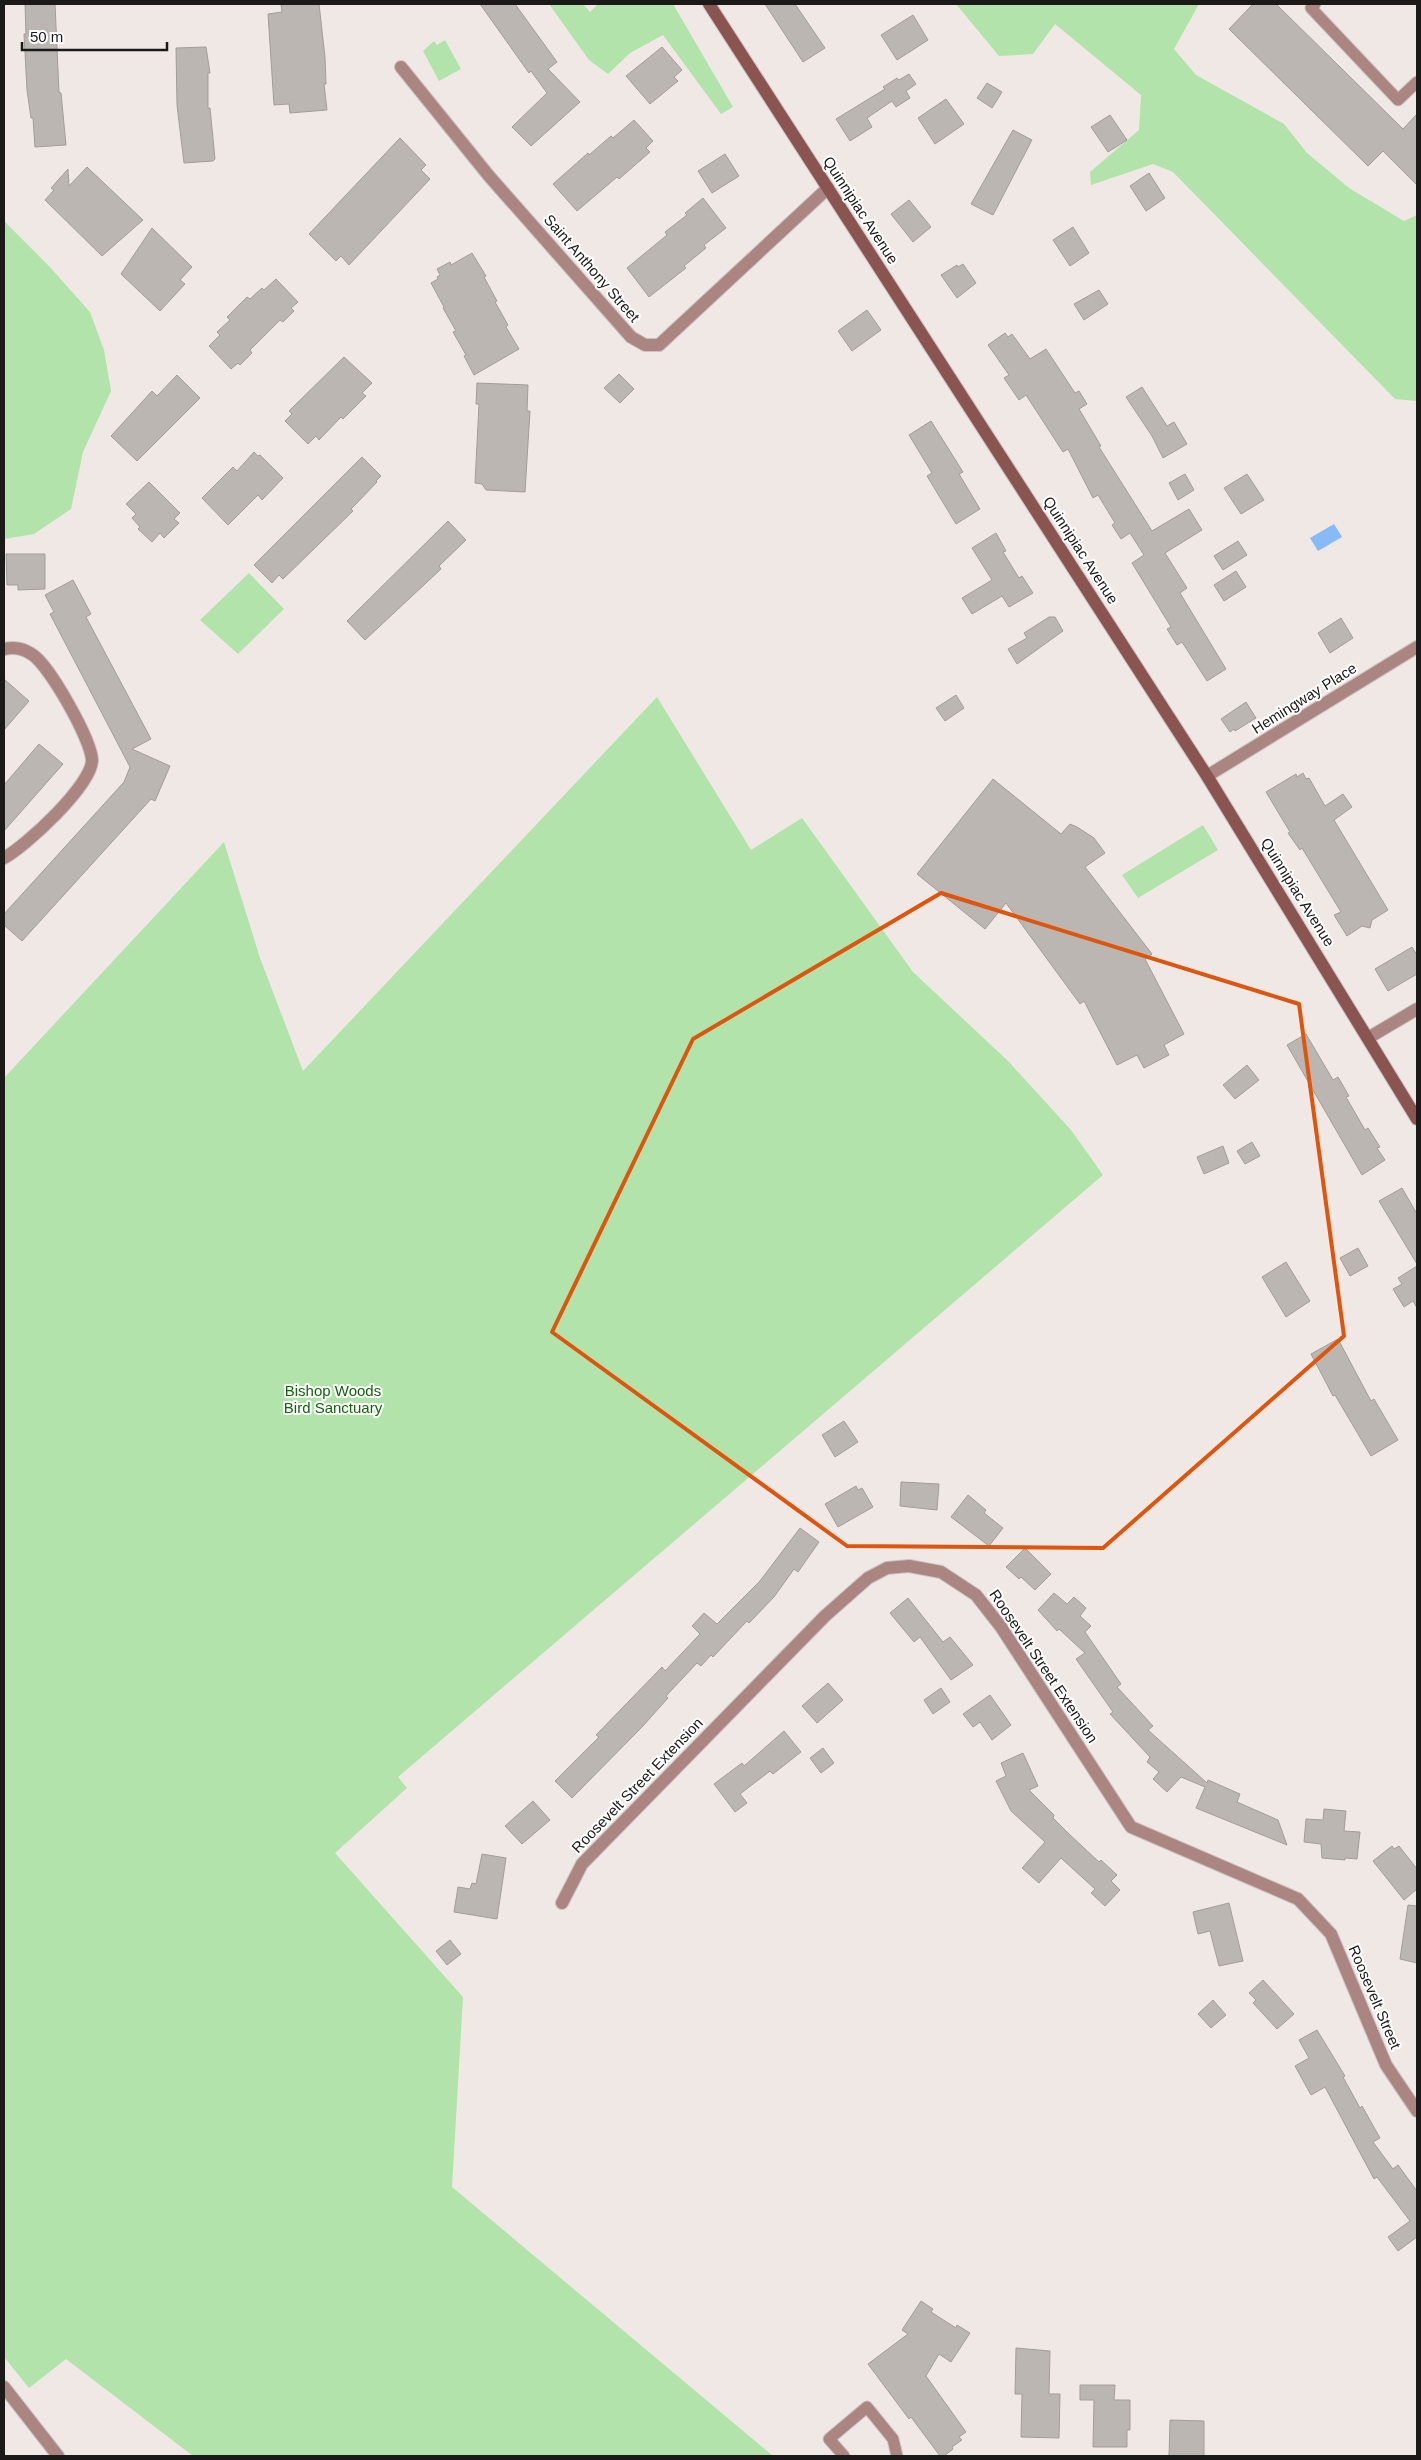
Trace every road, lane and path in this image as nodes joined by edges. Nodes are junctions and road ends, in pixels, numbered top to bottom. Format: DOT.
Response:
graph roads {
  1 [pos="710,4"];
  2 [pos="1315,4"];
  3 [pos="401,67"];
  4 [pos="1417,82"];
  5 [pos="828,188"];
  6 [pos="1417,647"];
  7 [pos="4,649"];
  8 [pos="1207,776"];
  9 [pos="4,858"];
  10 [pos="1417,1009"];
  11 [pos="1368,1038"];
  12 [pos="1417,1119"];
  13 [pos="1298,1899"];
  14 [pos="562,1903"];
  15 [pos="1417,2111"];
  16 [pos="4,2387"];
  17 [pos="58,2456"];
  18 [pos="844,2456"];
  19 [pos="897,2456"];
  1 -- 5 [label="main road, Quinnipiac Avenue"];
  2 -- 4 [label="lane"];
  3 -- 5 [label="street, Saint Anthony Street"];
  5 -- 8 [label="main road, Quinnipiac Avenue"];
  6 -- 8 [label="street, Hemingway Place"];
  7 -- 9 [label="street"];
  8 -- 11 [label="main road, Quinnipiac Avenue"];
  10 -- 11 [label="street"];
  11 -- 12 [label="main road, Quinnipiac Avenue"];
  13 -- 14 [label="street, Roosevelt Street Extension"];
  13 -- 15 [label="street, Roosevelt Street"];
  16 -- 17 [label="street"];
  18 -- 19 [label="lane"];
}
